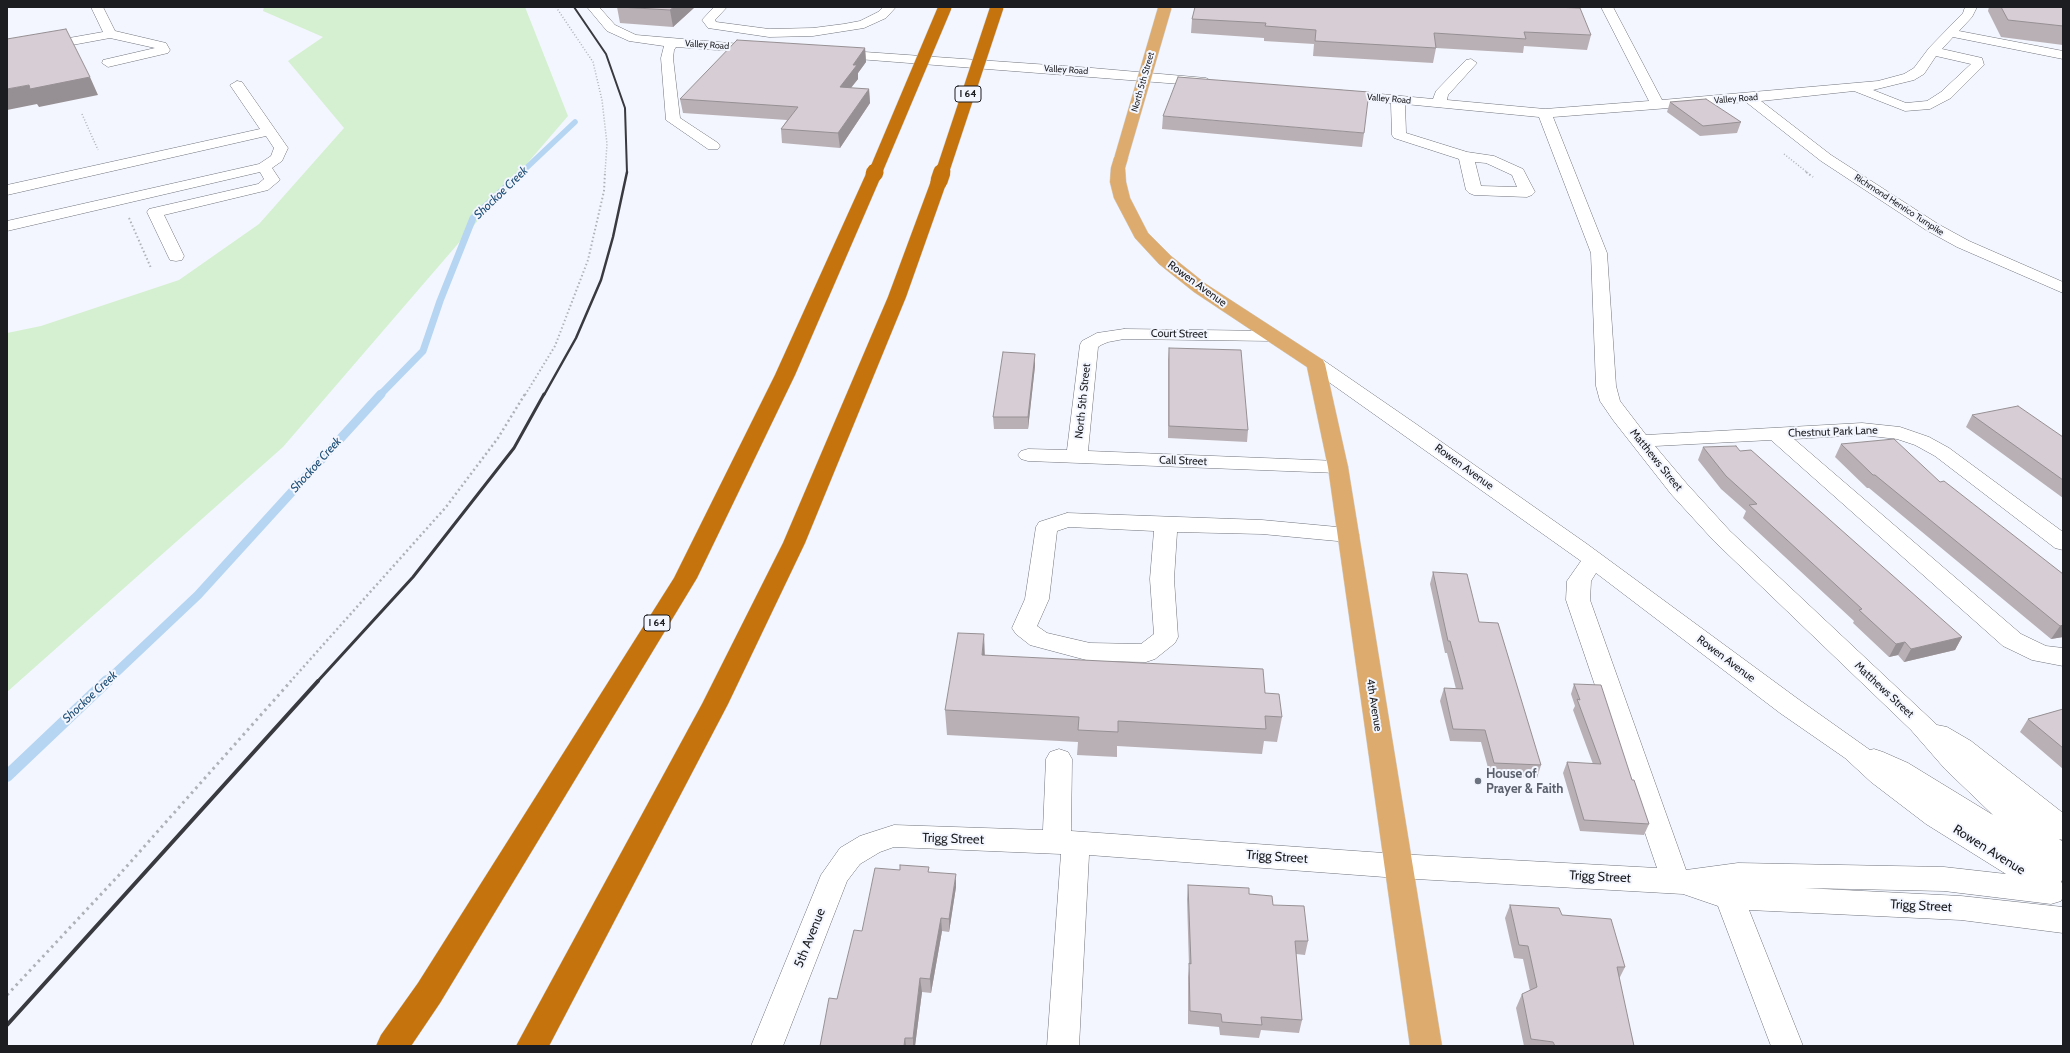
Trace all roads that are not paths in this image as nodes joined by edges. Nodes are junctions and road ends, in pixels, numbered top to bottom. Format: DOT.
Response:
graph roads {
  1 [pos="97,7"];
  2 [pos="593,7"];
  3 [pos="721,7"];
  4 [pos="890,7"];
  5 [pos="945,7"];
  6 [pos="997,7"];
  7 [pos="1165,7"];
  8 [pos="1604,7"];
  9 [pos="1971,7"];
  10 [pos="1950,32"];
  11 [pos="110,34"];
  12 [pos="672,43"];
  13 [pos="776,50"];
  14 [pos="1933,51"];
  15 [pos="7,53"];
  16 [pos="824,53"];
  17 [pos="2063,55"];
  18 [pos="108,63"];
  19 [pos="1471,63"];
  20 [pos="1222,83"];
  21 [pos="237,85"];
  22 [pos="1856,88"];
  23 [pos="1322,93"];
  24 [pos="1749,98"];
  25 [pos="1398,100"];
  26 [pos="1439,104"];
  27 [pos="1658,105"];
  28 [pos="1545,113"];
  29 [pos="270,131"];
  30 [pos="713,146"];
  31 [pos="1466,156"];
  32 [pos="1120,158"];
  33 [pos="264,167"];
  34 [pos="7,190"];
  35 [pos="7,226"];
  36 [pos="176,256"];
  37 [pos="2063,288"];
  38 [pos="1272,336"];
  39 [pos="1089,345"];
  40 [pos="1316,364"];
  41 [pos="1776,434"];
  42 [pos="1640,441"];
  43 [pos="1028,454"];
  44 [pos="1077,456"];
  45 [pos="1338,467"];
  46 [pos="1166,525"];
  47 [pos="1348,535"];
  48 [pos="2063,543"];
  49 [pos="1594,561"];
  50 [pos="2063,657"];
  51 [pos="1920,723"];
  52 [pos="1058,759"];
  53 [pos="2063,829"];
  54 [pos="1067,843"];
  55 [pos="870,844"];
  56 [pos="1398,866"];
  57 [pos="1680,882"];
  58 [pos="2058,882"];
  59 [pos="1729,897"];
  60 [pos="2063,920"];
  61 [pos="392,1046"];
  62 [pos="532,1046"];
  63 [pos="767,1046"];
  64 [pos="1063,1046"];
  65 [pos="1426,1046"];
  66 [pos="1787,1046"];
  1 -- 11 [label="street"];
  2 -- 12 [label="street, Valley Road"];
  3 -- 4 [label="street"];
  5 -- 61 [label="highway, I 64, bridge"];
  6 -- 62 [label="highway, I 64, bridge"];
  7 -- 32 [label="main road, North 5th Street, bridge"];
  8 -- 27 [label="street"];
  9 -- 10 [label="street, Valley Road"];
  10 -- 14 [label="street, Valley Road"];
  10 -- 17 [label="street"];
  11 -- 15 [label="street"];
  11 -- 18 [label="street"];
  12 -- 13 [label="street, Valley Road"];
  12 -- 30 [label="street"];
  14 -- 22 [label="street, Valley Road"];
  14 -- 22 [label="street"];
  16 -- 20 [label="street, Valley Road"];
  19 -- 26 [label="street"];
  21 -- 29 [label="street"];
  22 -- 24 [label="street, Valley Road"];
  23 -- 25 [label="street, Valley Road"];
  24 -- 27 [label="street, Valley Road"];
  24 -- 37 [label="street, Richmond Henrico Turnpike"];
  25 -- 26 [label="street, Valley Road"];
  25 -- 31 [label="street"];
  26 -- 28 [label="street, Valley Road"];
  27 -- 28 [label="street, Valley Road"];
  28 -- 42 [label="street, Matthews Street"];
  29 -- 33 [label="street"];
  29 -- 34 [label="street"];
  32 -- 38 [label="main road, Rowen Avenue"];
  33 -- 35 [label="street"];
  33 -- 36 [label="street"];
  38 -- 39 [label="street, Court Street"];
  38 -- 40 [label="main road, Rowen Avenue"];
  39 -- 44 [label="street, North 5th Street"];
  40 -- 45 [label="main road, 4th Avenue"];
  40 -- 49 [label="street, Rowen Avenue"];
  41 -- 42 [label="street, Chestnut Park Lane"];
  41 -- 48 [label="street, Chestnut Park Lane"];
  41 -- 50 [label="street"];
  42 -- 51 [label="street, Matthews Street"];
  43 -- 44 [label="street, Call Street"];
  44 -- 45 [label="street, Call Street"];
  45 -- 47 [label="main road, 4th Avenue"];
  46 -- 46 [label="street"];
  46 -- 47 [label="street"];
  47 -- 56 [label="main road, 4th Avenue"];
  49 -- 57 [label="street"];
  49 -- 58 [label="street, Rowen Avenue"];
  51 -- 53 [label="street, Matthews Street"];
  51 -- 58 [label="street, Matthews Street"];
  52 -- 54 [label="street"];
  54 -- 55 [label="street, Trigg Street"];
  54 -- 56 [label="street, Trigg Street"];
  54 -- 64 [label="street"];
  55 -- 63 [label="street, 5th Avenue"];
  56 -- 57 [label="street, Trigg Street"];
  56 -- 65 [label="main road, 4th Avenue"];
  57 -- 58 [label="street, Trigg Street"];
  57 -- 59 [label="street, Trigg Street"];
  59 -- 60 [label="street, Trigg Street"];
  59 -- 66 [label="street"];
}
